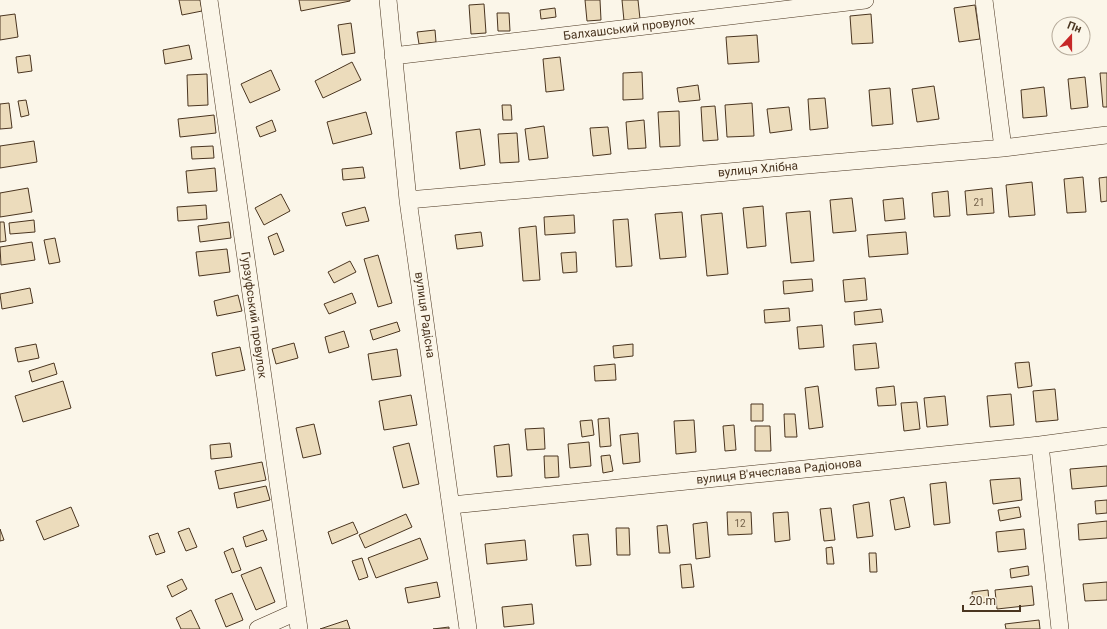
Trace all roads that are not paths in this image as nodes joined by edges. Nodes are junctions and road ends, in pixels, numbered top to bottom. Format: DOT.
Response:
graph roads {
  1 [pos="209,0"];
  2 [pos="388,0"];
  3 [pos="865,0"];
  4 [pos="984,0"];
  5 [pos="393,56"];
  6 [pos="1107,135"];
  7 [pos="1004,148"];
  8 [pos="408,200"];
  9 [pos="1107,436"];
  10 [pos="1040,445"];
  11 [pos="452,505"];
  12 [pos="296,612"];
  13 [pos="258,629"];
  14 [pos="299,629"];
  15 [pos="468,629"];
  16 [pos="1060,629"];
  1 -- 12 [label="street, Гурзуфський провулок"];
  2 -- 5 [label="street, вулиця Радісна"];
  3 -- 5 [label="street, Балхашський провулок"];
  4 -- 7 [label="street"];
  5 -- 8 [label="street, вулиця Радісна"];
  6 -- 7 [label="street, вулиця Хлібна"];
  7 -- 8 [label="street, вулиця Хлібна"];
  8 -- 11 [label="street, вулиця Радісна"];
  9 -- 10 [label="street, вулиця В'ячеслава Радіонова"];
  10 -- 11 [label="street, вулиця В'ячеслава Радіонова"];
  10 -- 16 [label="street"];
  11 -- 15 [label="street, вулиця Радісна"];
  12 -- 13 [label="street"];
  12 -- 14 [label="street, Гурзуфський провулок"];
}
